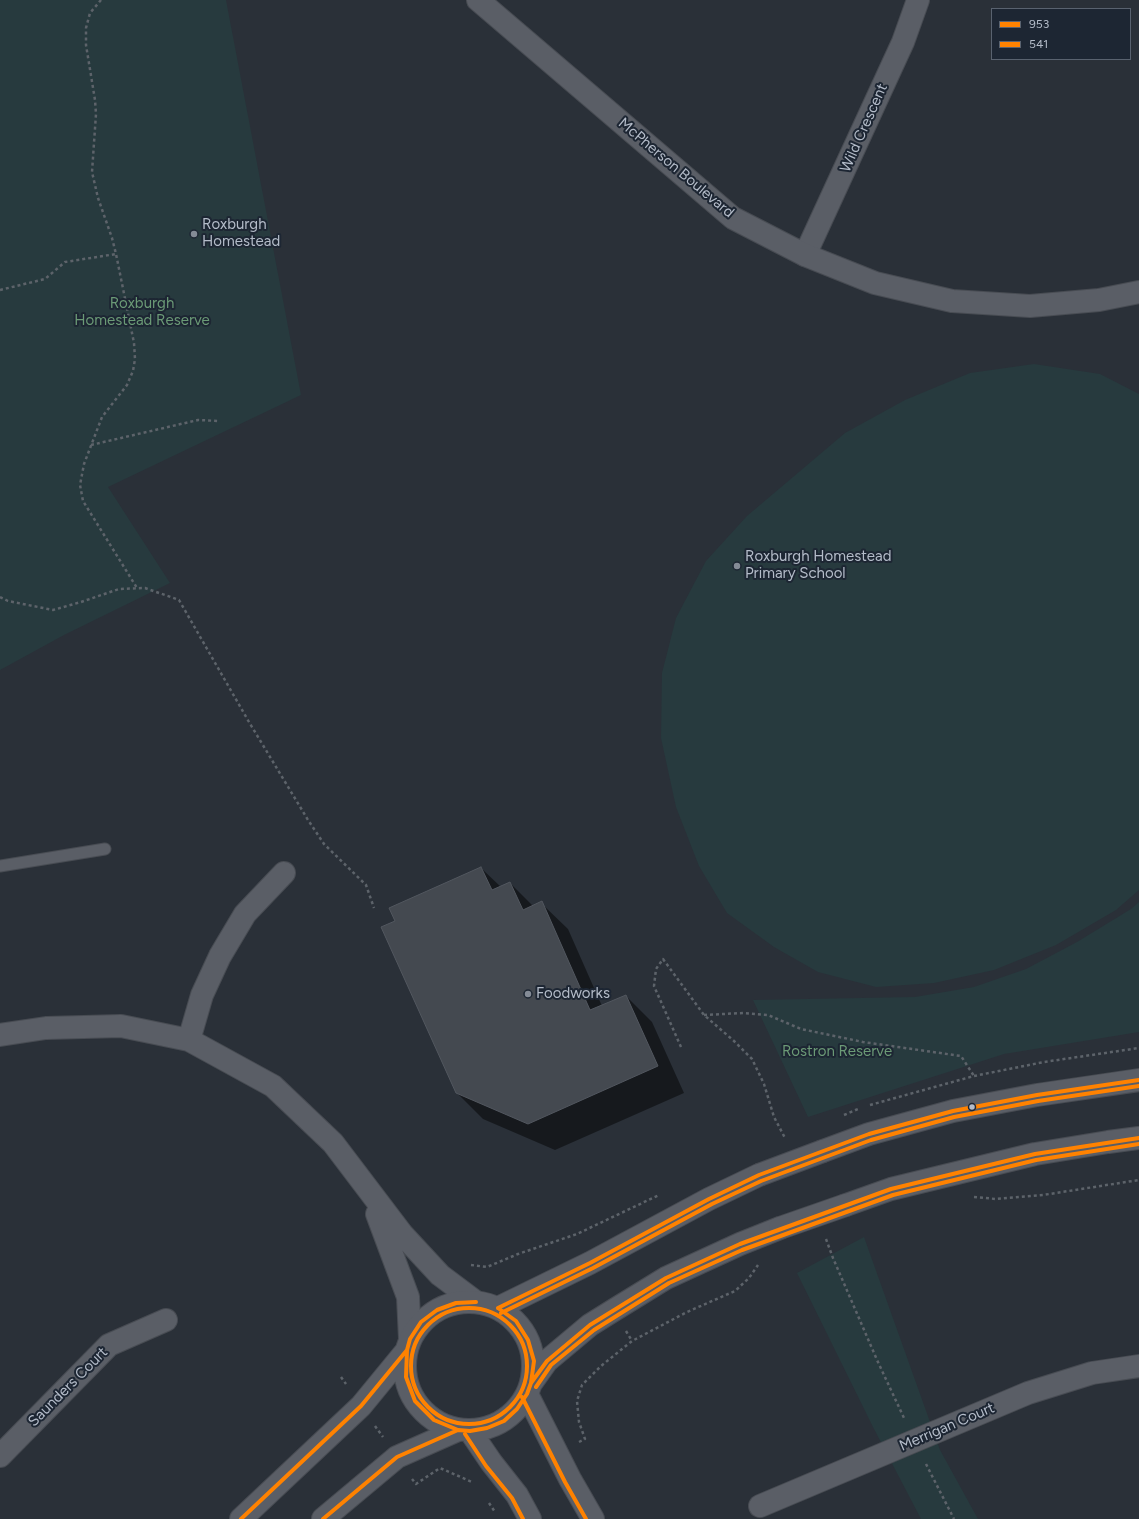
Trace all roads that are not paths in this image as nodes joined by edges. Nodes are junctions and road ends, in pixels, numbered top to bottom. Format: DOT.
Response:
graph roads {
  1 [pos="478,0"];
  2 [pos="918,0"];
  3 [pos="805,255"];
  4 [pos="1139,292"];
  5 [pos="105,849"];
  6 [pos="0,866"];
  7 [pos="284,873"];
  8 [pos="0,1035"];
  9 [pos="189,1040"];
  10 [pos="1139,1080"];
  11 [pos="1139,1138"];
  12 [pos="367,1188"];
  13 [pos="476,1302"];
  14 [pos="498,1308"];
  15 [pos="166,1320"];
  16 [pos="408,1345"];
  17 [pos="1139,1366"];
  18 [pos="529,1389"];
  19 [pos="464,1430"];
  20 [pos="0,1456"];
  21 [pos="760,1506"];
  22 [pos="329,1516"];
  23 [pos="241,1519"];
  24 [pos="530,1519"];
  25 [pos="592,1519"];
  1 -- 3 [label="street, McPherson Boulevard"];
  2 -- 3 [label="street, Wild Crescent"];
  3 -- 4 [label="street, McPherson Boulevard"];
  5 -- 6 [label="lane"];
  7 -- 9 [label="street"];
  8 -- 9 [label="street"];
  9 -- 12 [label="street"];
  10 -- 14 [label="street, bridge"];
  11 -- 18 [label="street, bridge"];
  12 -- 13 [label="street"];
  12 -- 16 [label="street"];
  13 -- 14 [label="street"];
  13 -- 16 [label="street"];
  14 -- 18 [label="street"];
  15 -- 20 [label="street, Saunders Court"];
  16 -- 19 [label="street"];
  16 -- 23 [label="street"];
  17 -- 21 [label="street, Merrigan Court"];
  18 -- 19 [label="street"];
  18 -- 25 [label="street"];
  19 -- 22 [label="street"];
  19 -- 24 [label="street"];
}
